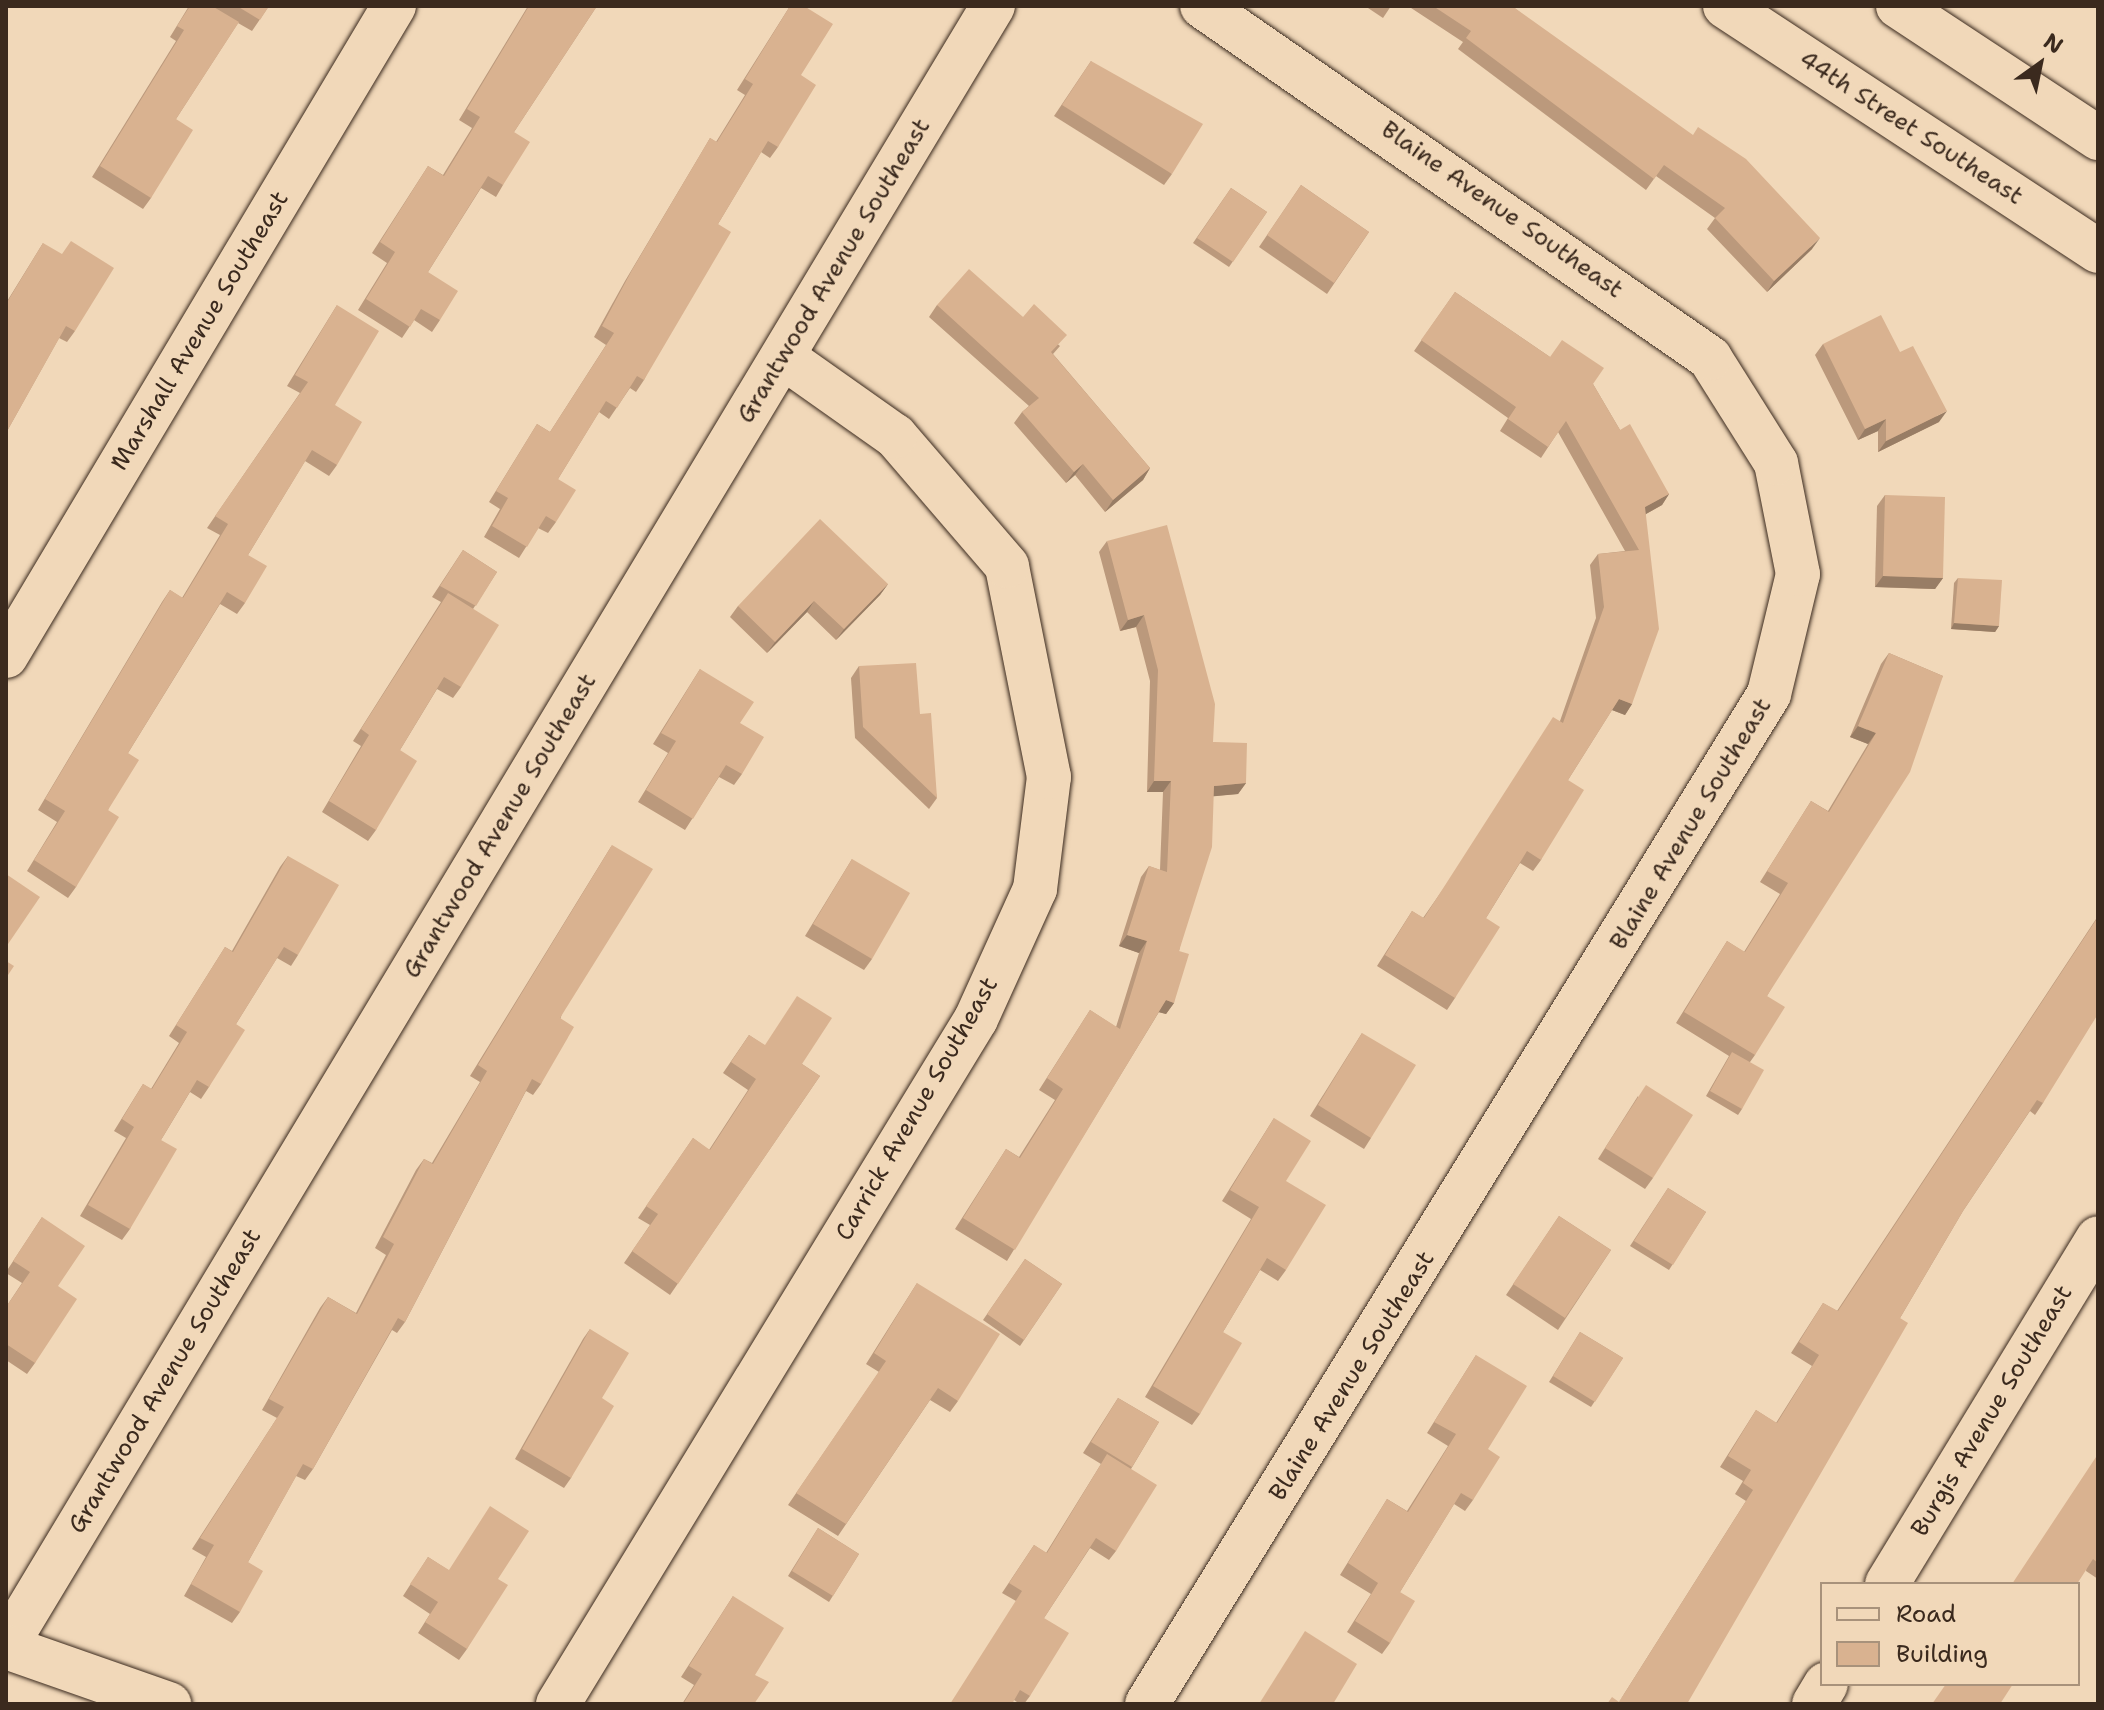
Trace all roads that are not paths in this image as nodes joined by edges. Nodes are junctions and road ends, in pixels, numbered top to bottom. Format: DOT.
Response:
graph roads {
  1 [pos="394,6"];
  2 [pos="993,6"];
  3 [pos="1202,6"];
  4 [pos="1725,6"];
  5 [pos="1898,6"];
  6 [pos="2098,138"];
  7 [pos="2098,251"];
  8 [pos="783,357"];
  9 [pos="6,656"];
  10 [pos="2098,1238"];
  11 [pos="1888,1582"];
  12 [pos="6,1646"];
  13 [pos="1825,1686"];
  14 [pos="169,1704"];
  15 [pos="558,1704"];
  16 [pos="1147,1704"];
  17 [pos="1814,1704"];
  1 -- 9 [label="street, Marshall Avenue Southeast"];
  2 -- 8 [label="street, Grantwood Avenue Southeast"];
  3 -- 16 [label="street, Blaine Avenue Southeast"];
  4 -- 7 [label="street, 44th Street Southeast"];
  5 -- 6 [label="street"];
  8 -- 12 [label="street, Grantwood Avenue Southeast"];
  8 -- 15 [label="street, Carrick Avenue Southeast"];
  10 -- 11 [label="street, Burgis Avenue Southeast"];
  12 -- 14 [label="street"];
  13 -- 17 [label="street"];
}
